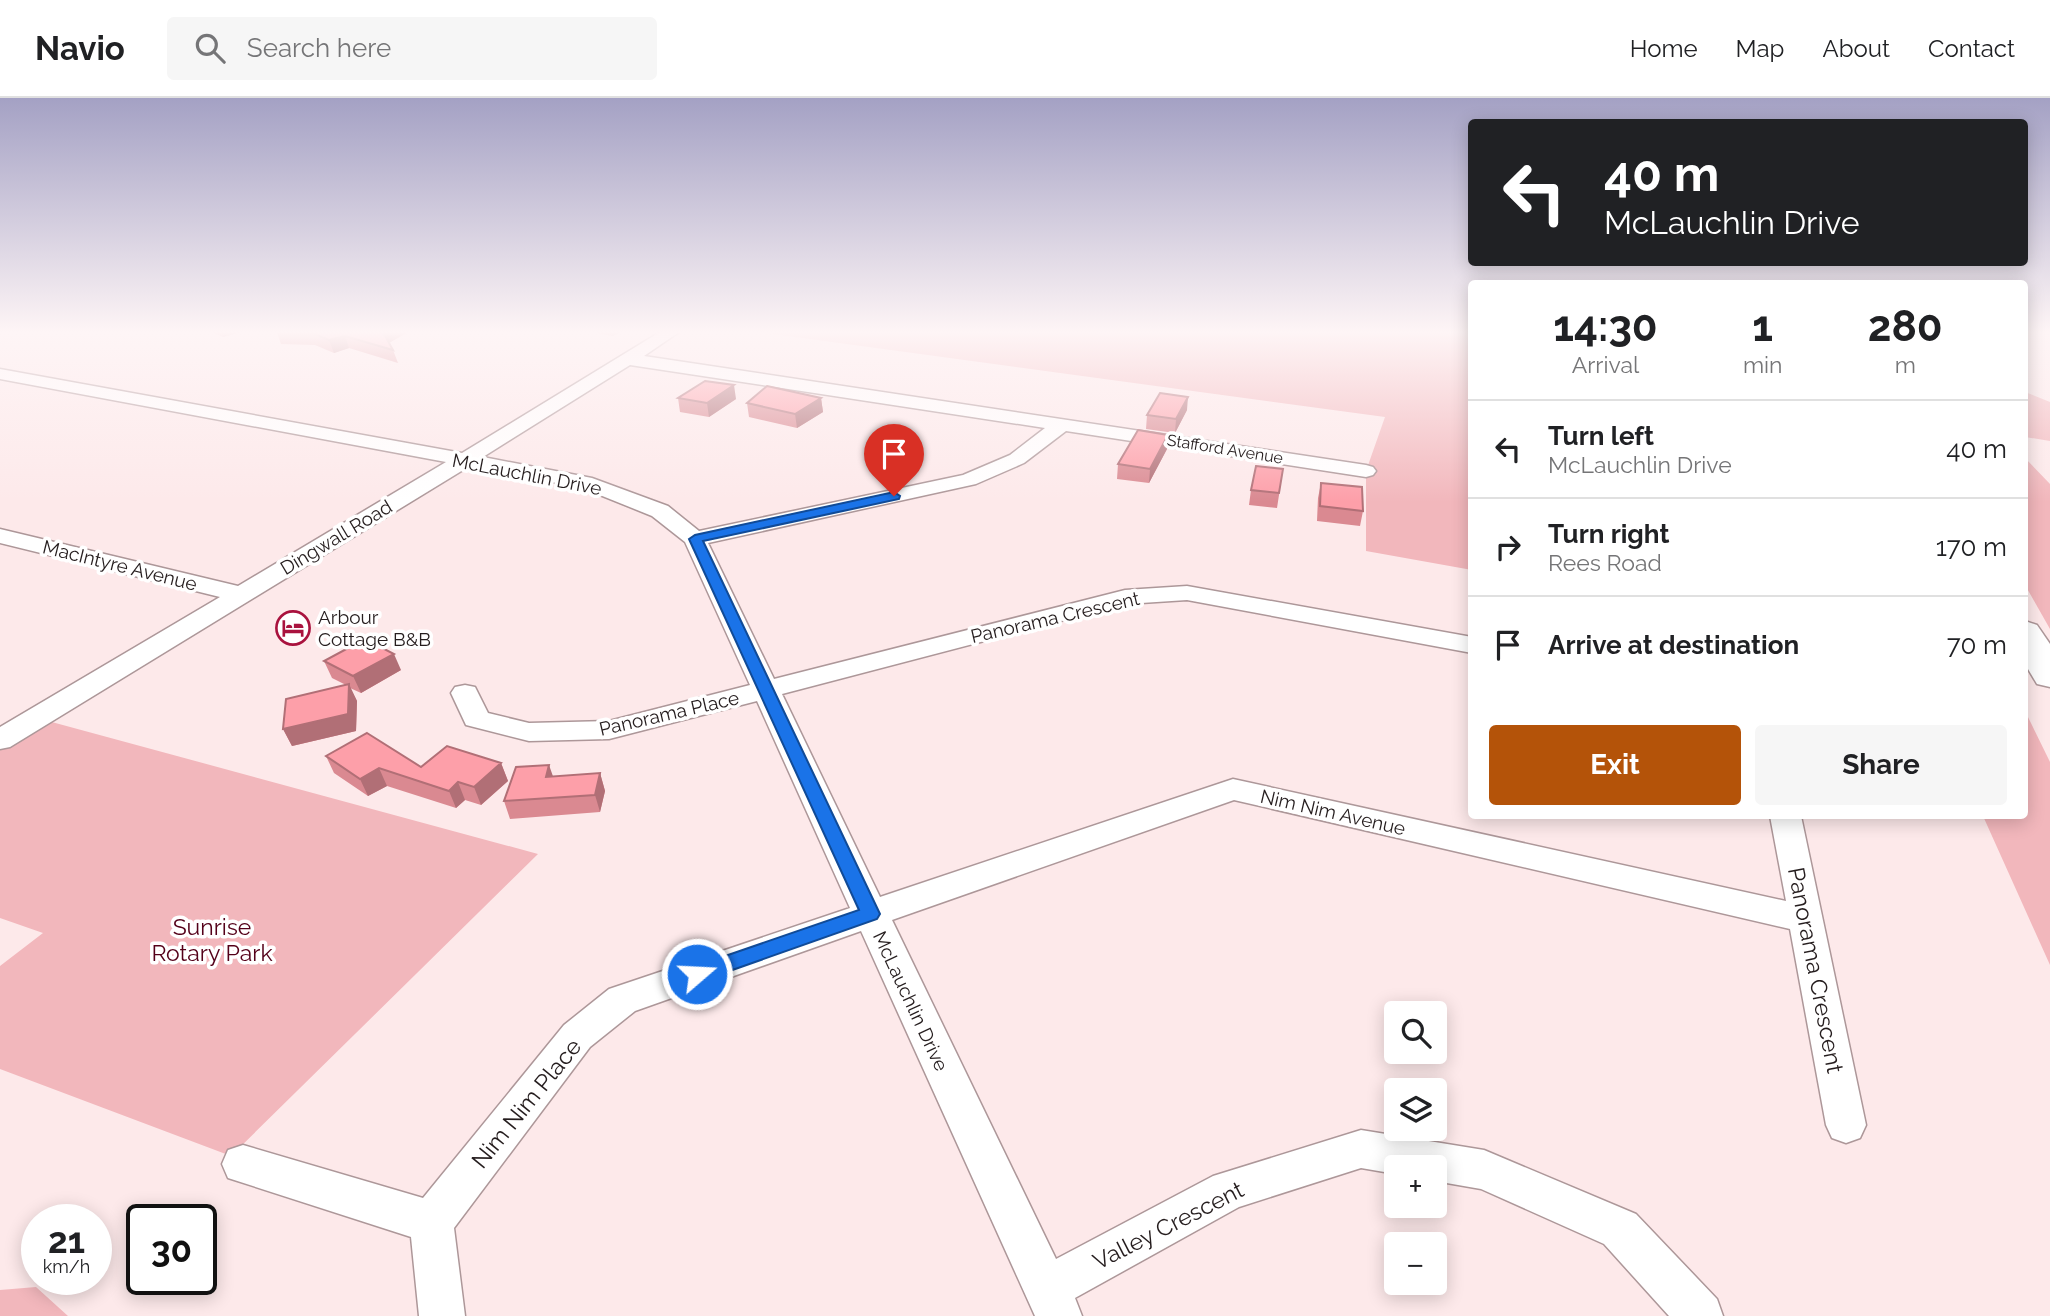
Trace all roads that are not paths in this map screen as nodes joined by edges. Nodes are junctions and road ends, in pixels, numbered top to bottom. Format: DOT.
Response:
graph roads {
  1 [pos="79,389"];
  2 [pos="579,389"];
  3 [pos="827,389"];
  4 [pos="1063,424"];
  5 [pos="463,461"];
  6 [pos="1366,471"];
  7 [pos="0,536"];
  8 [pos="695,539"];
  9 [pos="240,594"];
  10 [pos="2028,637"];
  11 [pos="1468,644"];
  12 [pos="2050,676"];
  13 [pos="766,690"];
  14 [pos="465,692"];
  15 [pos="0,740"];
  16 [pos="1787,819"];
  17 [pos="870,914"];
  18 [pos="1806,919"];
  19 [pos="1846,1125"];
  20 [pos="243,1164"];
  21 [pos="431,1222"];
  22 [pos="1053,1302"];
  23 [pos="442,1316"];
  24 [pos="1700,1316"];
  1 -- 5 [label="street, McLauchlin Drive"];
  2 -- 5 [label="street, Dingwall Road"];
  3 -- 4 [label="street, Stafford Avenue"];
  4 -- 6 [label="street, Stafford Avenue"];
  4 -- 8 [label="street"];
  5 -- 8 [label="street, McLauchlin Drive"];
  5 -- 9 [label="street, Dingwall Road"];
  7 -- 9 [label="street, MacIntyre Avenue"];
  8 -- 13 [label="street, McLauchlin Drive"];
  9 -- 15 [label="street, Dingwall Road"];
  10 -- 12 [label="main road"];
  11 -- 13 [label="street, Panorama Crescent"];
  13 -- 14 [label="street, Panorama Place"];
  13 -- 17 [label="street, McLauchlin Drive"];
  16 -- 18 [label="street, Panorama Crescent"];
  17 -- 18 [label="street, Nim Nim Avenue"];
  17 -- 21 [label="street, Nim Nim Place"];
  17 -- 22 [label="street, McLauchlin Drive"];
  18 -- 19 [label="street, Panorama Crescent"];
  20 -- 21 [label="street"];
  21 -- 23 [label="street"];
  22 -- 24 [label="street, Valley Crescent"];
}
